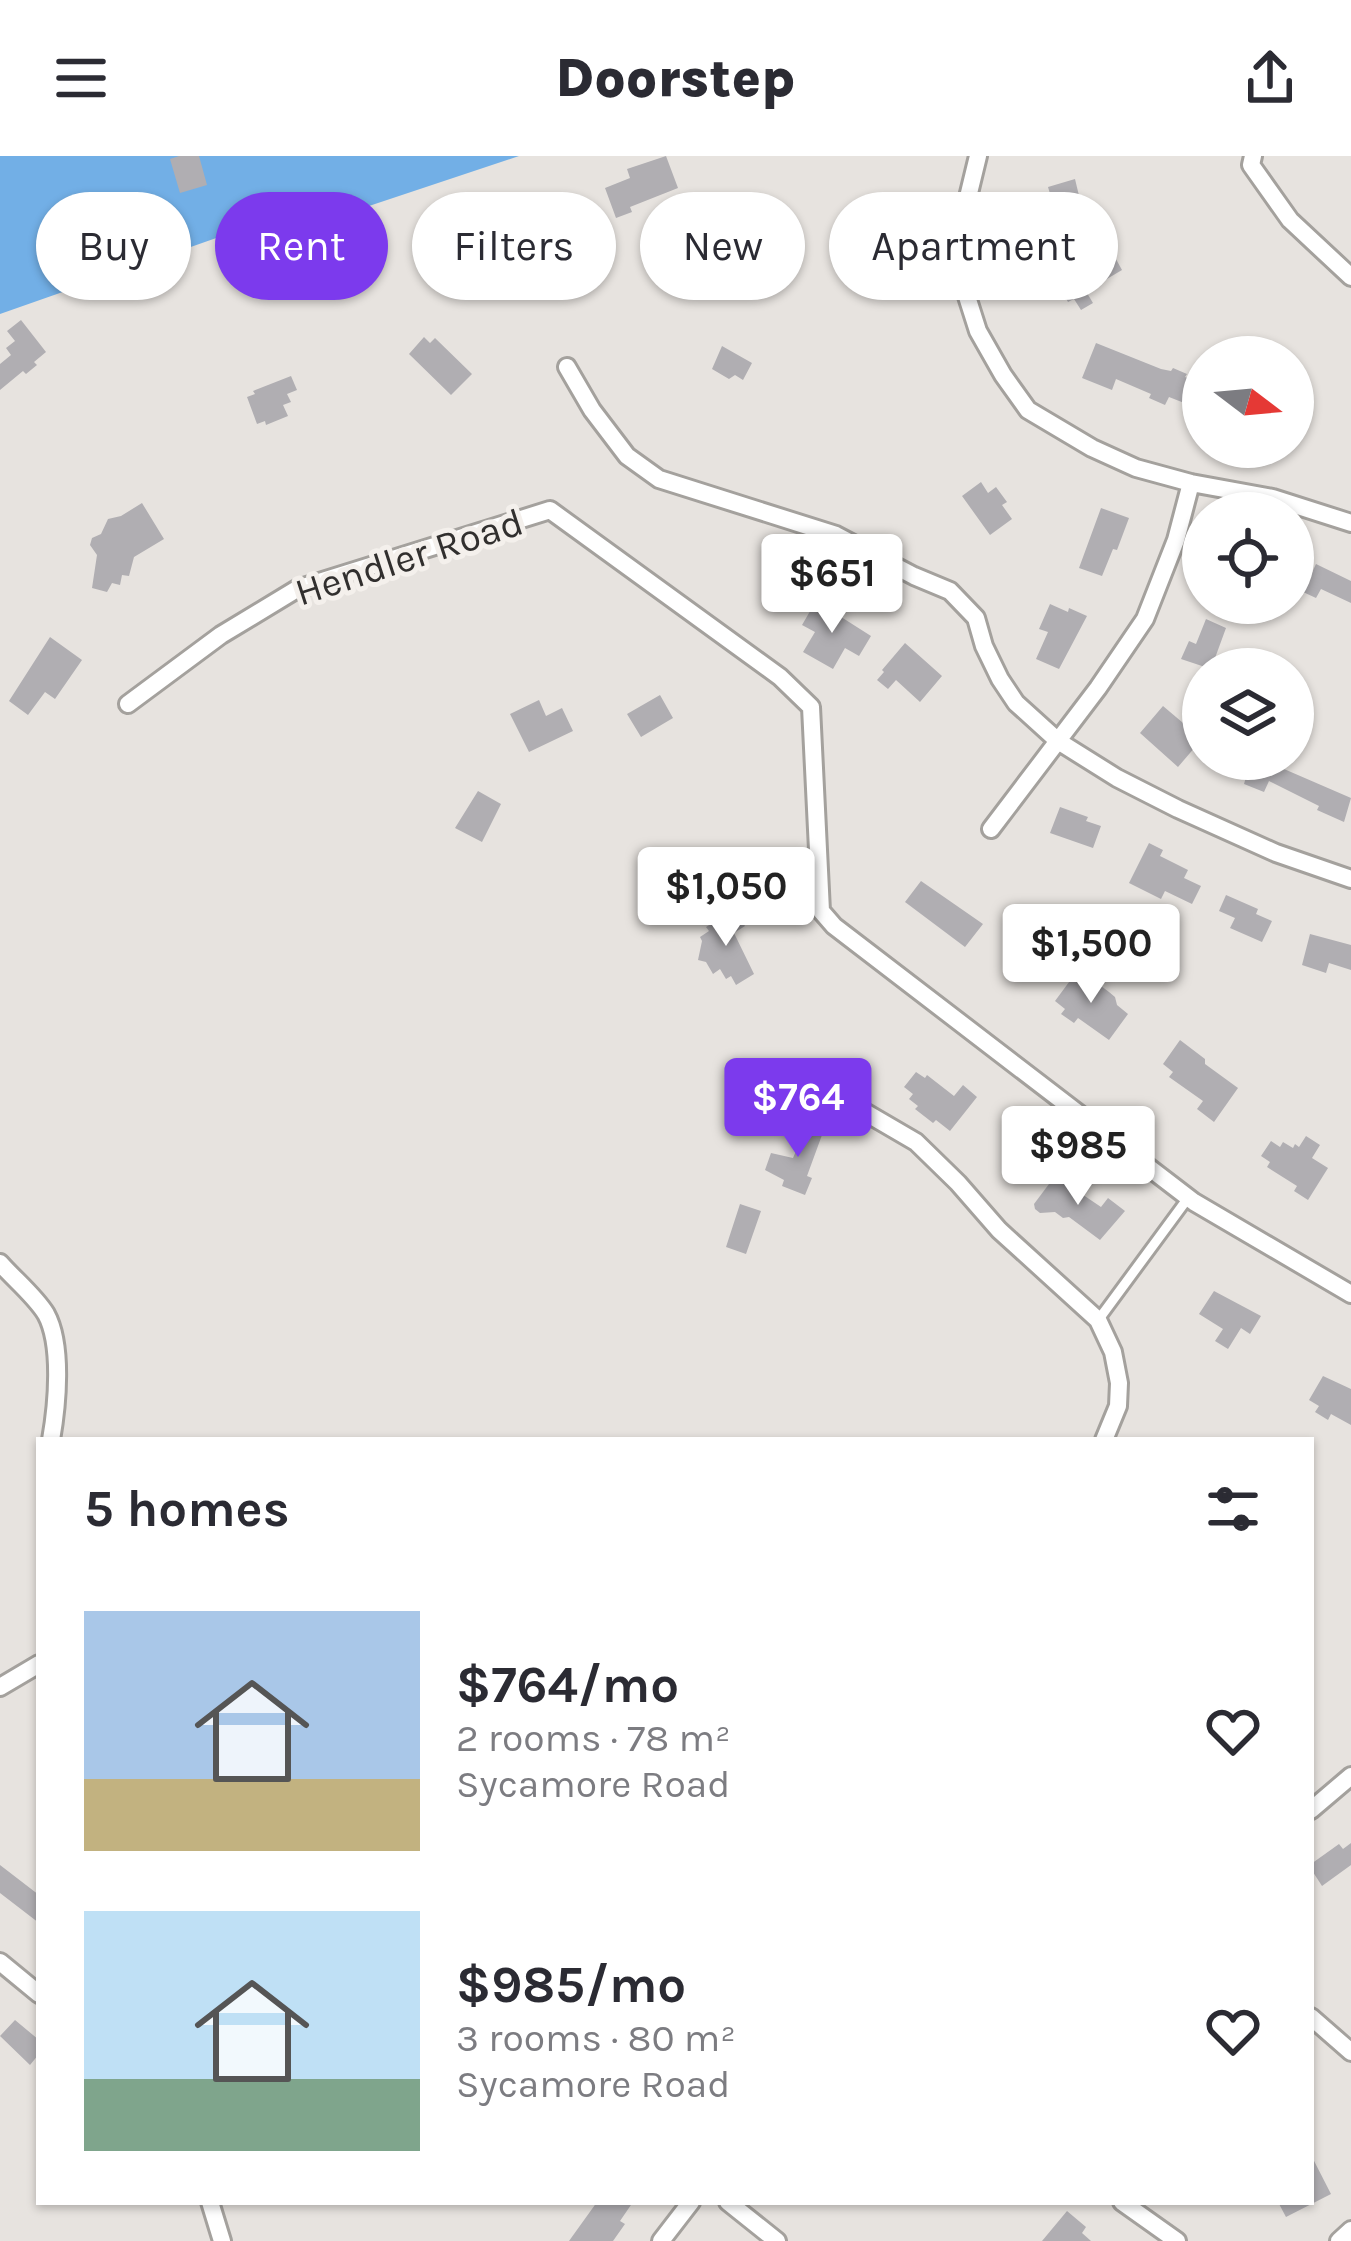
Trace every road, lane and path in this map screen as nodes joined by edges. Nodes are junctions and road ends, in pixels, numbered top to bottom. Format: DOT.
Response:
graph roads {
  1 [pos="978,156"];
  2 [pos="1252,156"];
  3 [pos="1351,277"];
  4 [pos="567,367"];
  5 [pos="1191,483"];
  6 [pos="1351,523"];
  7 [pos="128,704"];
  8 [pos="1058,741"];
  9 [pos="991,829"];
  10 [pos="1351,879"];
  11 [pos="821,1094"];
  12 [pos="1188,1198"];
  13 [pos="0,1263"];
  14 [pos="1351,1294"];
  15 [pos="1098,1320"];
  16 [pos="51,1437"];
  17 [pos="1105,1437"];
  18 [pos="36,1666"];
  19 [pos="0,1687"];
  20 [pos="1351,1776"];
  21 [pos="1314,1807"];
  22 [pos="0,1962"];
  23 [pos="36,1992"];
  24 [pos="1314,2020"];
  25 [pos="1351,2052"];
  26 [pos="211,2205"];
  27 [pos="689,2205"];
  28 [pos="732,2205"];
  29 [pos="1126,2205"];
  30 [pos="1351,2230"];
  31 [pos="222,2241"];
  32 [pos="662,2241"];
  33 [pos="777,2241"];
  34 [pos="1177,2241"];
  35 [pos="1339,2241"];
  1 -- 5 [label="street"];
  2 -- 3 [label="street"];
  4 -- 8 [label="street"];
  5 -- 6 [label="street"];
  5 -- 8 [label="street"];
  7 -- 12 [label="street, Hendler Road"];
  8 -- 9 [label="street"];
  8 -- 10 [label="street"];
  11 -- 15 [label="street"];
  12 -- 14 [label="street"];
  12 -- 15 [label="lane"];
  13 -- 16 [label="street"];
  15 -- 17 [label="street"];
  18 -- 19 [label="street"];
  20 -- 21 [label="street"];
  22 -- 23 [label="street"];
  24 -- 25 [label="street"];
  26 -- 31 [label="street"];
  27 -- 32 [label="street"];
  28 -- 33 [label="street"];
  29 -- 34 [label="street"];
  30 -- 35 [label="street"];
}
